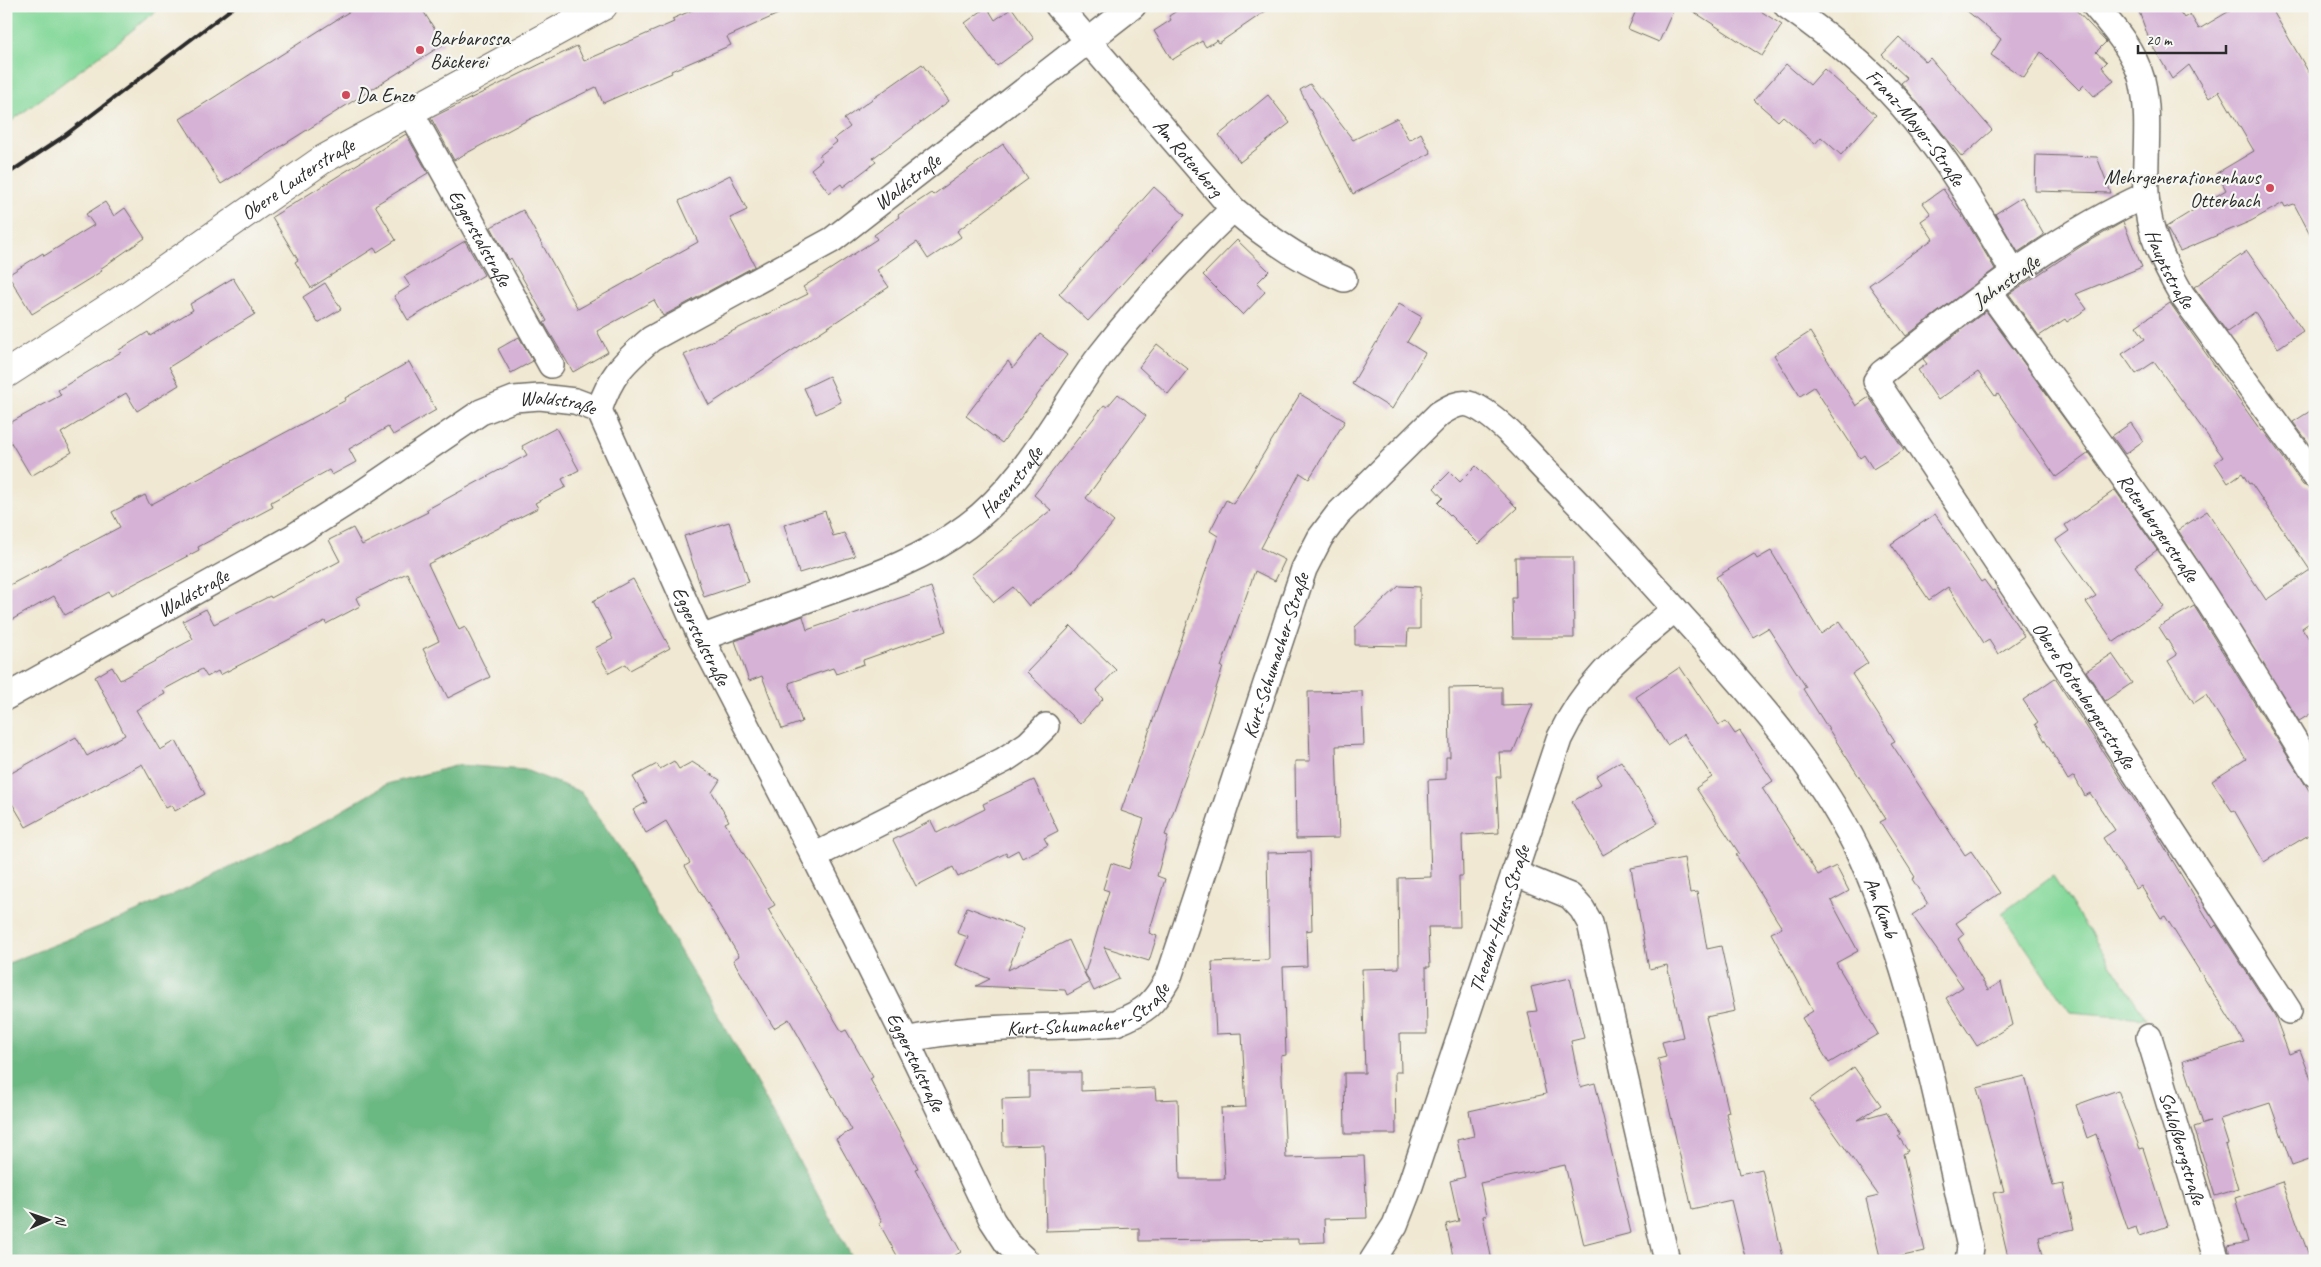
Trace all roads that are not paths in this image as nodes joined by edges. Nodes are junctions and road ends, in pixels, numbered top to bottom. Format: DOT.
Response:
graph roads {
  1 [pos="603,6"];
  2 [pos="1058,6"];
  3 [pos="1133,6"];
  4 [pos="1786,6"];
  5 [pos="2095,6"];
  6 [pos="1087,41"];
  7 [pos="410,111"];
  8 [pos="2146,196"];
  9 [pos="1233,209"];
  10 [pos="2014,273"];
  11 [pos="1344,280"];
  12 [pos="1989,291"];
  13 [pos="550,365"];
  14 [pos="6,374"];
  15 [pos="1876,381"];
  16 [pos="599,410"];
  17 [pos="2315,476"];
  18 [pos="1676,609"];
  19 [pos="701,638"];
  20 [pos="6,697"];
  21 [pos="1046,726"];
  22 [pos="2315,774"];
  23 [pos="814,856"];
  24 [pos="1514,874"];
  25 [pos="2289,1011"];
  26 [pos="2149,1037"];
  27 [pos="906,1040"];
  28 [pos="1026,1261"];
  29 [pos="1372,1261"];
  30 [pos="1667,1261"];
  31 [pos="1968,1261"];
  32 [pos="2217,1261"];
  1 -- 7 [label="street, Obere Lauterstraße"];
  2 -- 6 [label="street, Am Rotenberg"];
  3 -- 6 [label="street"];
  4 -- 10 [label="street, Franz-Mayer-Straße"];
  5 -- 8 [label="street, Hauptstraße"];
  6 -- 9 [label="street, Am Rotenberg"];
  6 -- 16 [label="street, Waldstraße"];
  7 -- 13 [label="street, Eggerstalstraße"];
  7 -- 14 [label="street, Obere Lauterstraße"];
  8 -- 10 [label="street, Jahnstraße"];
  8 -- 17 [label="street, Hauptstraße"];
  9 -- 11 [label="street, Am Rotenberg"];
  9 -- 19 [label="street, Hasenstraße"];
  10 -- 12 [label="street, Jahnstraße"];
  12 -- 15 [label="street, Jahnstraße"];
  12 -- 22 [label="street, Rotenbergerstraße"];
  15 -- 25 [label="street, Obere Rotenbergerstraße"];
  16 -- 19 [label="street, Eggerstalstraße"];
  16 -- 20 [label="street, Waldstraße"];
  18 -- 24 [label="street, Theodor-Heuss-Straße"];
  18 -- 27 [label="street, Kurt-Schumacher-Straße"];
  18 -- 31 [label="street, Am Kumb"];
  19 -- 23 [label="street, Eggerstalstraße"];
  21 -- 23 [label="street"];
  23 -- 27 [label="street, Eggerstalstraße"];
  24 -- 29 [label="street, Theodor-Heuss-Straße"];
  24 -- 30 [label="street"];
  26 -- 32 [label="street, Schloßbergstraße"];
  27 -- 28 [label="street, Eggerstalstraße"];
}
